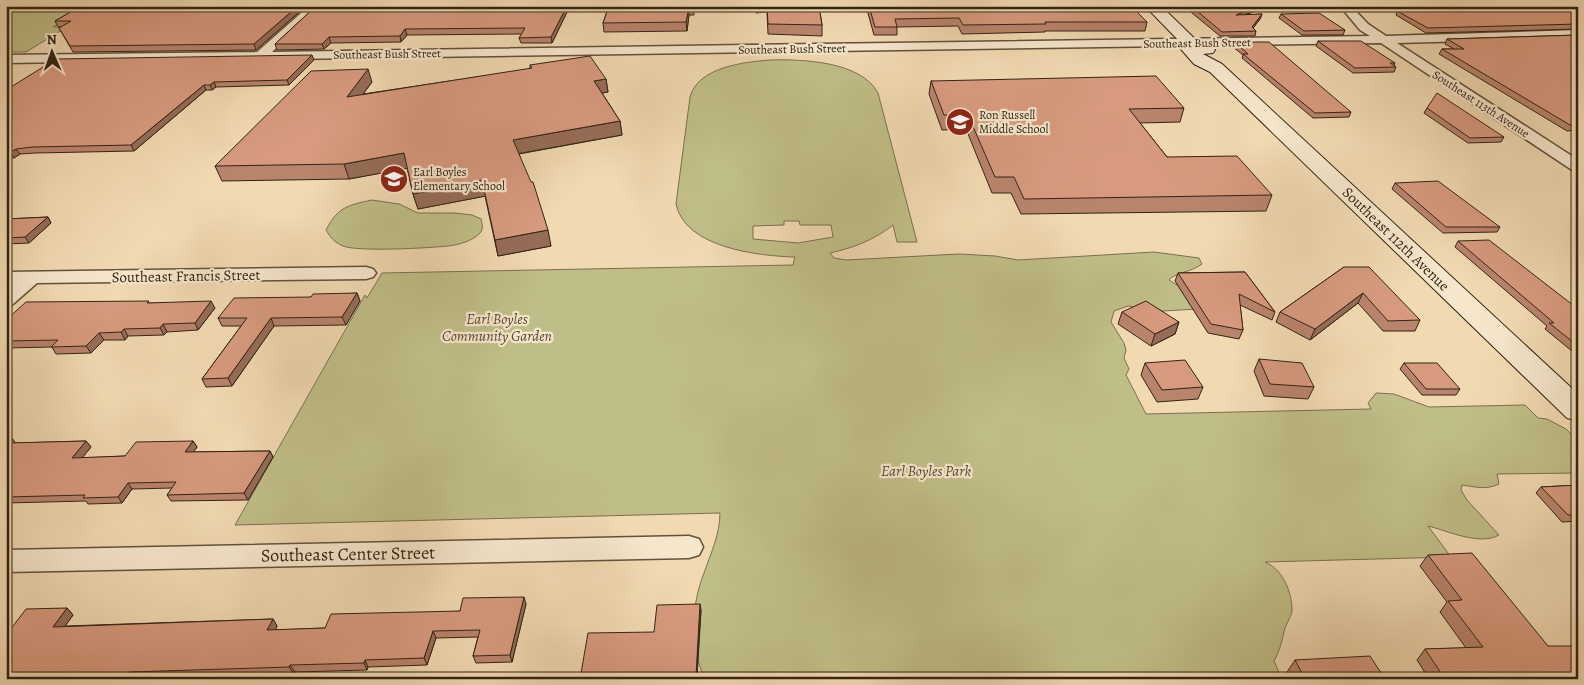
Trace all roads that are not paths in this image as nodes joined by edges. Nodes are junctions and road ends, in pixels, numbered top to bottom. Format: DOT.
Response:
graph roads {
  1 [pos="316,6"];
  2 [pos="1152,6"];
  3 [pos="1346,6"];
  4 [pos="1571,34"];
  5 [pos="1385,40"];
  6 [pos="1578,40"];
  7 [pos="1190,43"];
  8 [pos="260,56"];
  9 [pos="6,59"];
  10 [pos="26,59"];
  11 [pos="6,71"];
  12 [pos="1578,167"];
  13 [pos="366,273"];
  14 [pos="6,278"];
  15 [pos="32,278"];
  16 [pos="6,300"];
  17 [pos="1578,411"];
  18 [pos="689,547"];
  19 [pos="6,561"];
  1 -- 8 [label="street"];
  2 -- 7 [label="street, Southeast 112th Avenue"];
  3 -- 5 [label="street, Southeast 113th Avenue"];
  4 -- 5 [label="street, Southeast Bush Street"];
  4 -- 6 [label="street"];
  5 -- 7 [label="street, Southeast Bush Street"];
  5 -- 12 [label="street, Southeast 113th Avenue"];
  7 -- 8 [label="street, Southeast Bush Street"];
  7 -- 17 [label="street, Southeast 112th Avenue"];
  8 -- 10 [label="street, Southeast Bush Street"];
  9 -- 10 [label="street, Southeast Bush Street"];
  10 -- 11 [label="street"];
  13 -- 15 [label="street, Southeast Francis Street"];
  14 -- 15 [label="street, Southeast Francis Street"];
  15 -- 16 [label="street"];
  18 -- 19 [label="street, Southeast Center Street"];
}
